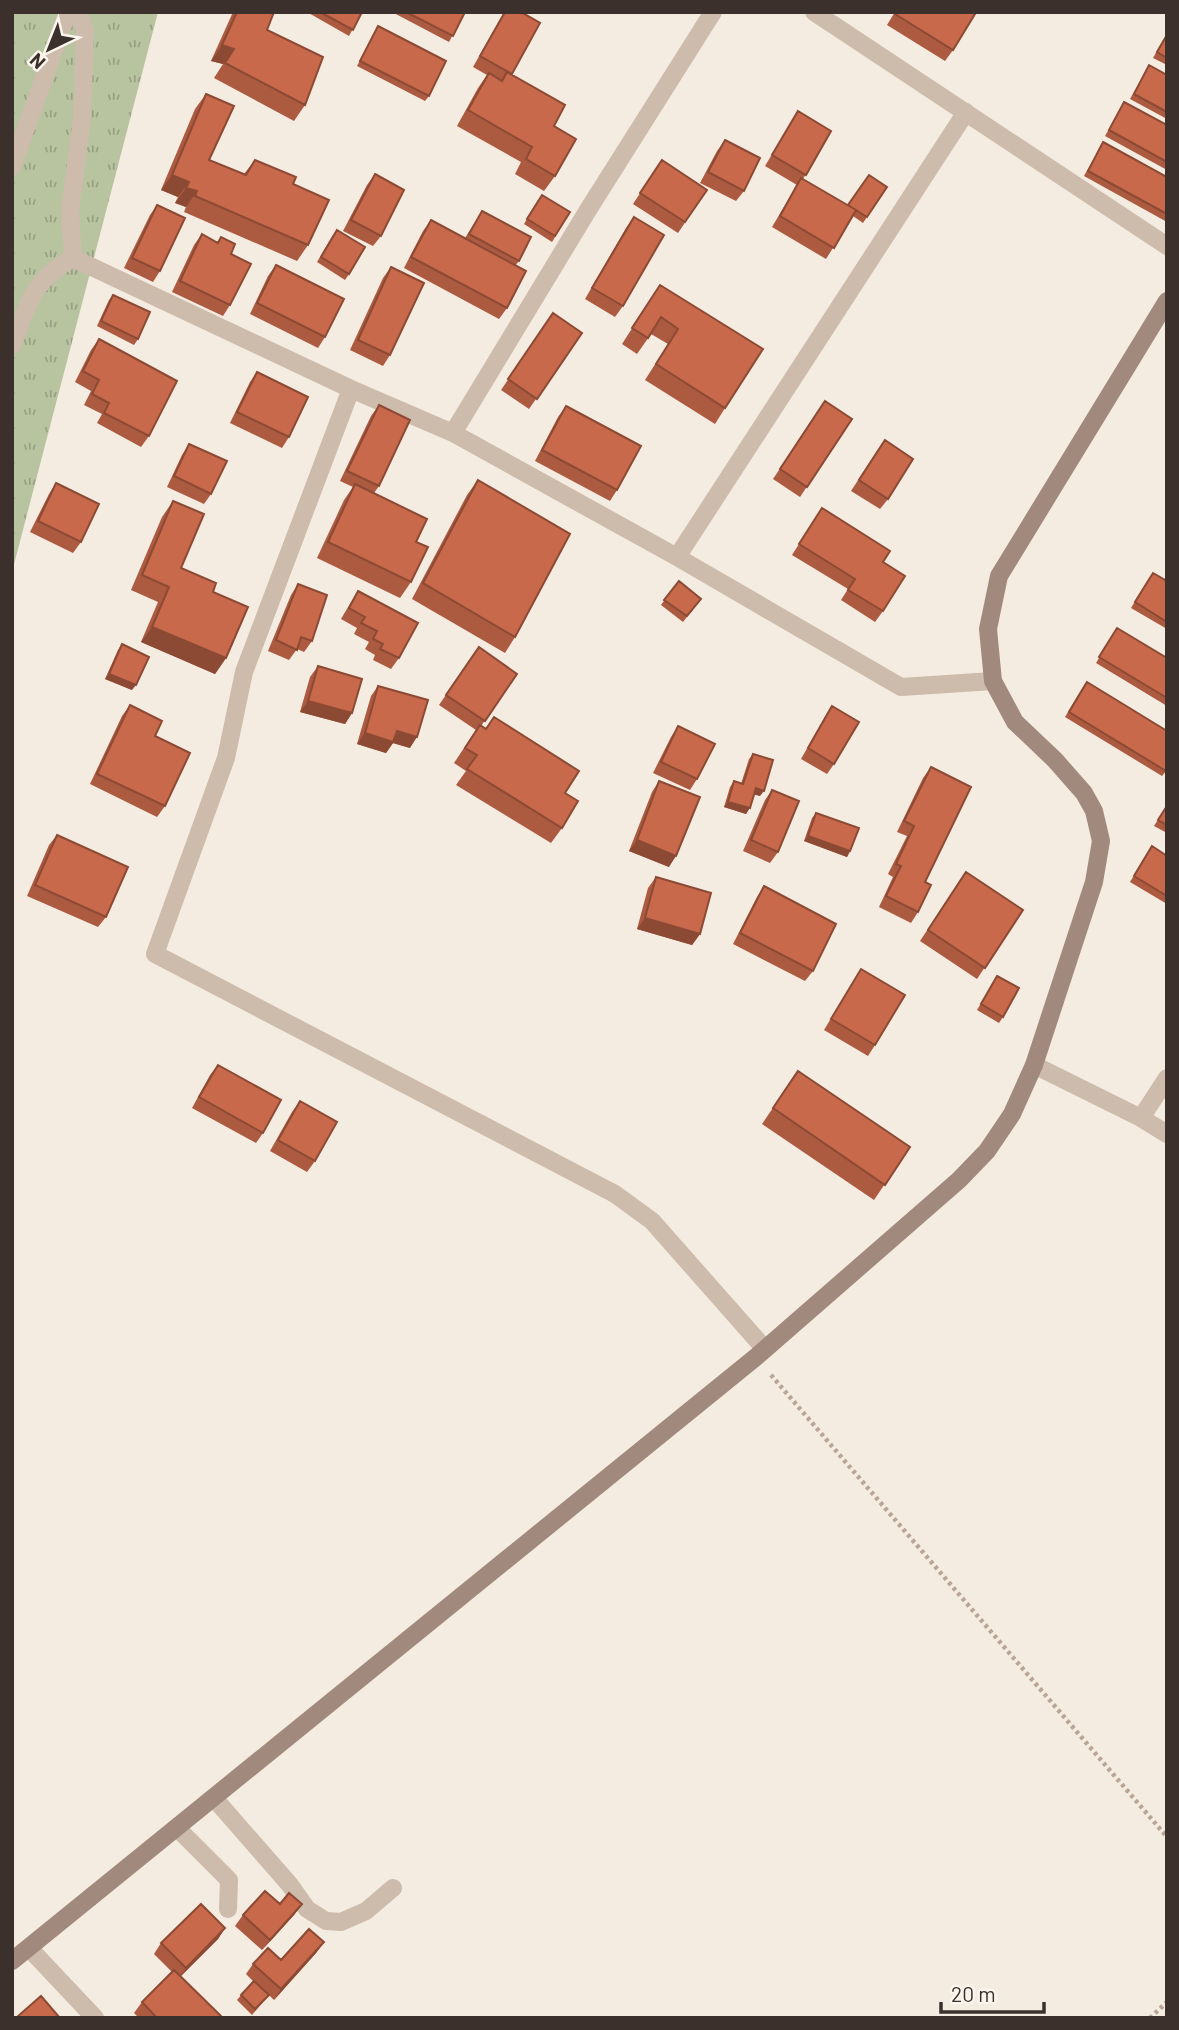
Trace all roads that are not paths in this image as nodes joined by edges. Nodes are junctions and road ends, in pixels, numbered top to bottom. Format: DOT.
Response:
graph roads {
  1 [pos="71,12"];
  2 [pos="79,12"];
  3 [pos="713,12"];
  4 [pos="825,16"];
  5 [pos="966,112"];
  6 [pos="12,167"];
  7 [pos="1167,246"];
  8 [pos="73,258"];
  9 [pos="1165,307"];
  10 [pos="12,345"];
  11 [pos="351,389"];
  12 [pos="453,433"];
  13 [pos="677,557"];
  14 [pos="993,681"];
  15 [pos="1034,1065"];
  16 [pos="1167,1078"];
  17 [pos="1141,1118"];
  18 [pos="1167,1134"];
  19 [pos="761,1353"];
  20 [pos="214,1798"];
  21 [pos="177,1828"];
  22 [pos="393,1888"];
  23 [pos="228,1909"];
  24 [pos="29,1948"];
  25 [pos="12,1961"];
  26 [pos="95,2018"];
  1 -- 6 [label="street"];
  2 -- 8 [label="street"];
  3 -- 12 [label="street"];
  4 -- 5 [label="street"];
  5 -- 7 [label="street"];
  5 -- 13 [label="street"];
  8 -- 10 [label="street"];
  8 -- 11 [label="street"];
  9 -- 14 [label="street"];
  11 -- 12 [label="street"];
  11 -- 19 [label="street"];
  12 -- 13 [label="street"];
  13 -- 14 [label="street"];
  14 -- 15 [label="street"];
  15 -- 17 [label="street"];
  15 -- 19 [label="street"];
  16 -- 17 [label="street"];
  17 -- 18 [label="street"];
  19 -- 20 [label="street"];
  20 -- 21 [label="street"];
  20 -- 22 [label="street"];
  21 -- 23 [label="street"];
  21 -- 24 [label="street"];
  24 -- 25 [label="street"];
  24 -- 26 [label="street"];
}
